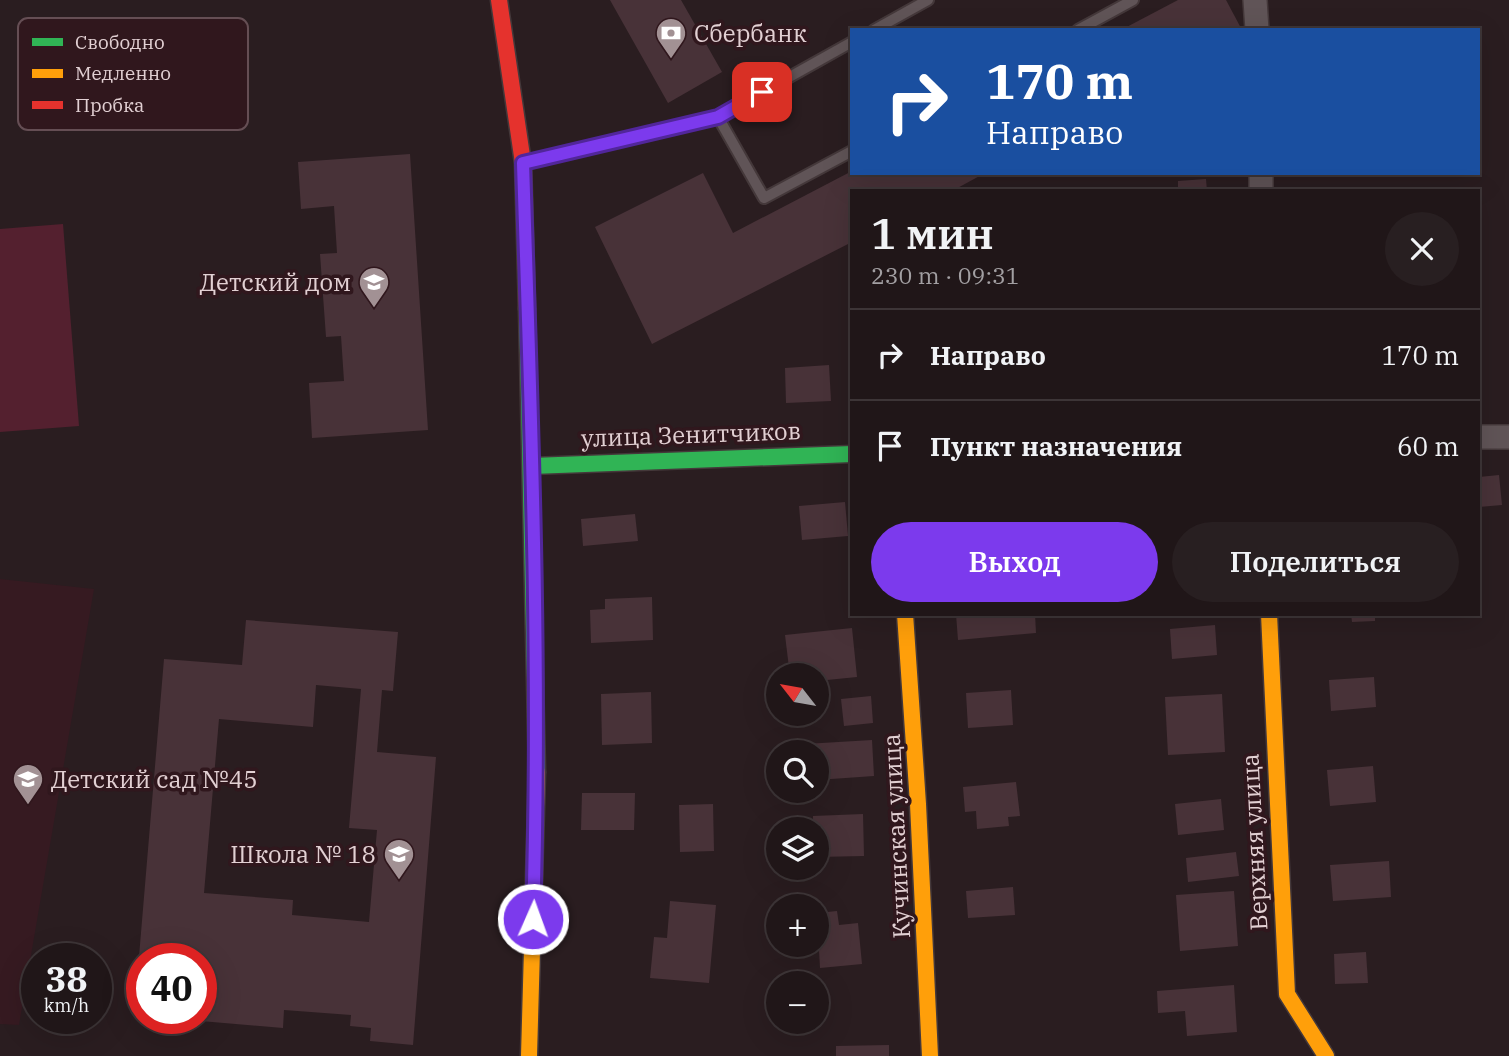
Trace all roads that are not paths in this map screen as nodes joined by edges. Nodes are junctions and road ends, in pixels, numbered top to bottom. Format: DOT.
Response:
graph roads {
  1 [pos="499,0"];
  2 [pos="928,0"];
  3 [pos="1133,0"];
  4 [pos="1255,0"];
  5 [pos="878,28"];
  6 [pos="1081,28"];
  7 [pos="1257,28"];
  8 [pos="850,43"];
  9 [pos="718,117"];
  10 [pos="850,152"];
  11 [pos="523,163"];
  12 [pos="1480,437"];
  13 [pos="1509,437"];
  14 [pos="850,454"];
  15 [pos="532,466"];
  16 [pos="905,616"];
  17 [pos="1269,616"];
  18 [pos="529,1056"];
  19 [pos="930,1056"];
  20 [pos="1326,1056"];
  1 -- 11 [label="street"];
  2 -- 5 [label="lane"];
  3 -- 6 [label="lane"];
  4 -- 7 [label="street"];
  8 -- 9 [label="lane"];
  9 -- 10 [label="lane"];
  9 -- 11 [label="lane"];
  11 -- 15 [label="street"];
  12 -- 13 [label="street"];
  14 -- 15 [label="street, улица Зенитчиков"];
  15 -- 18 [label="street"];
  16 -- 19 [label="street, Кучинская улица"];
  17 -- 20 [label="street, Верхняя улица"];
}
